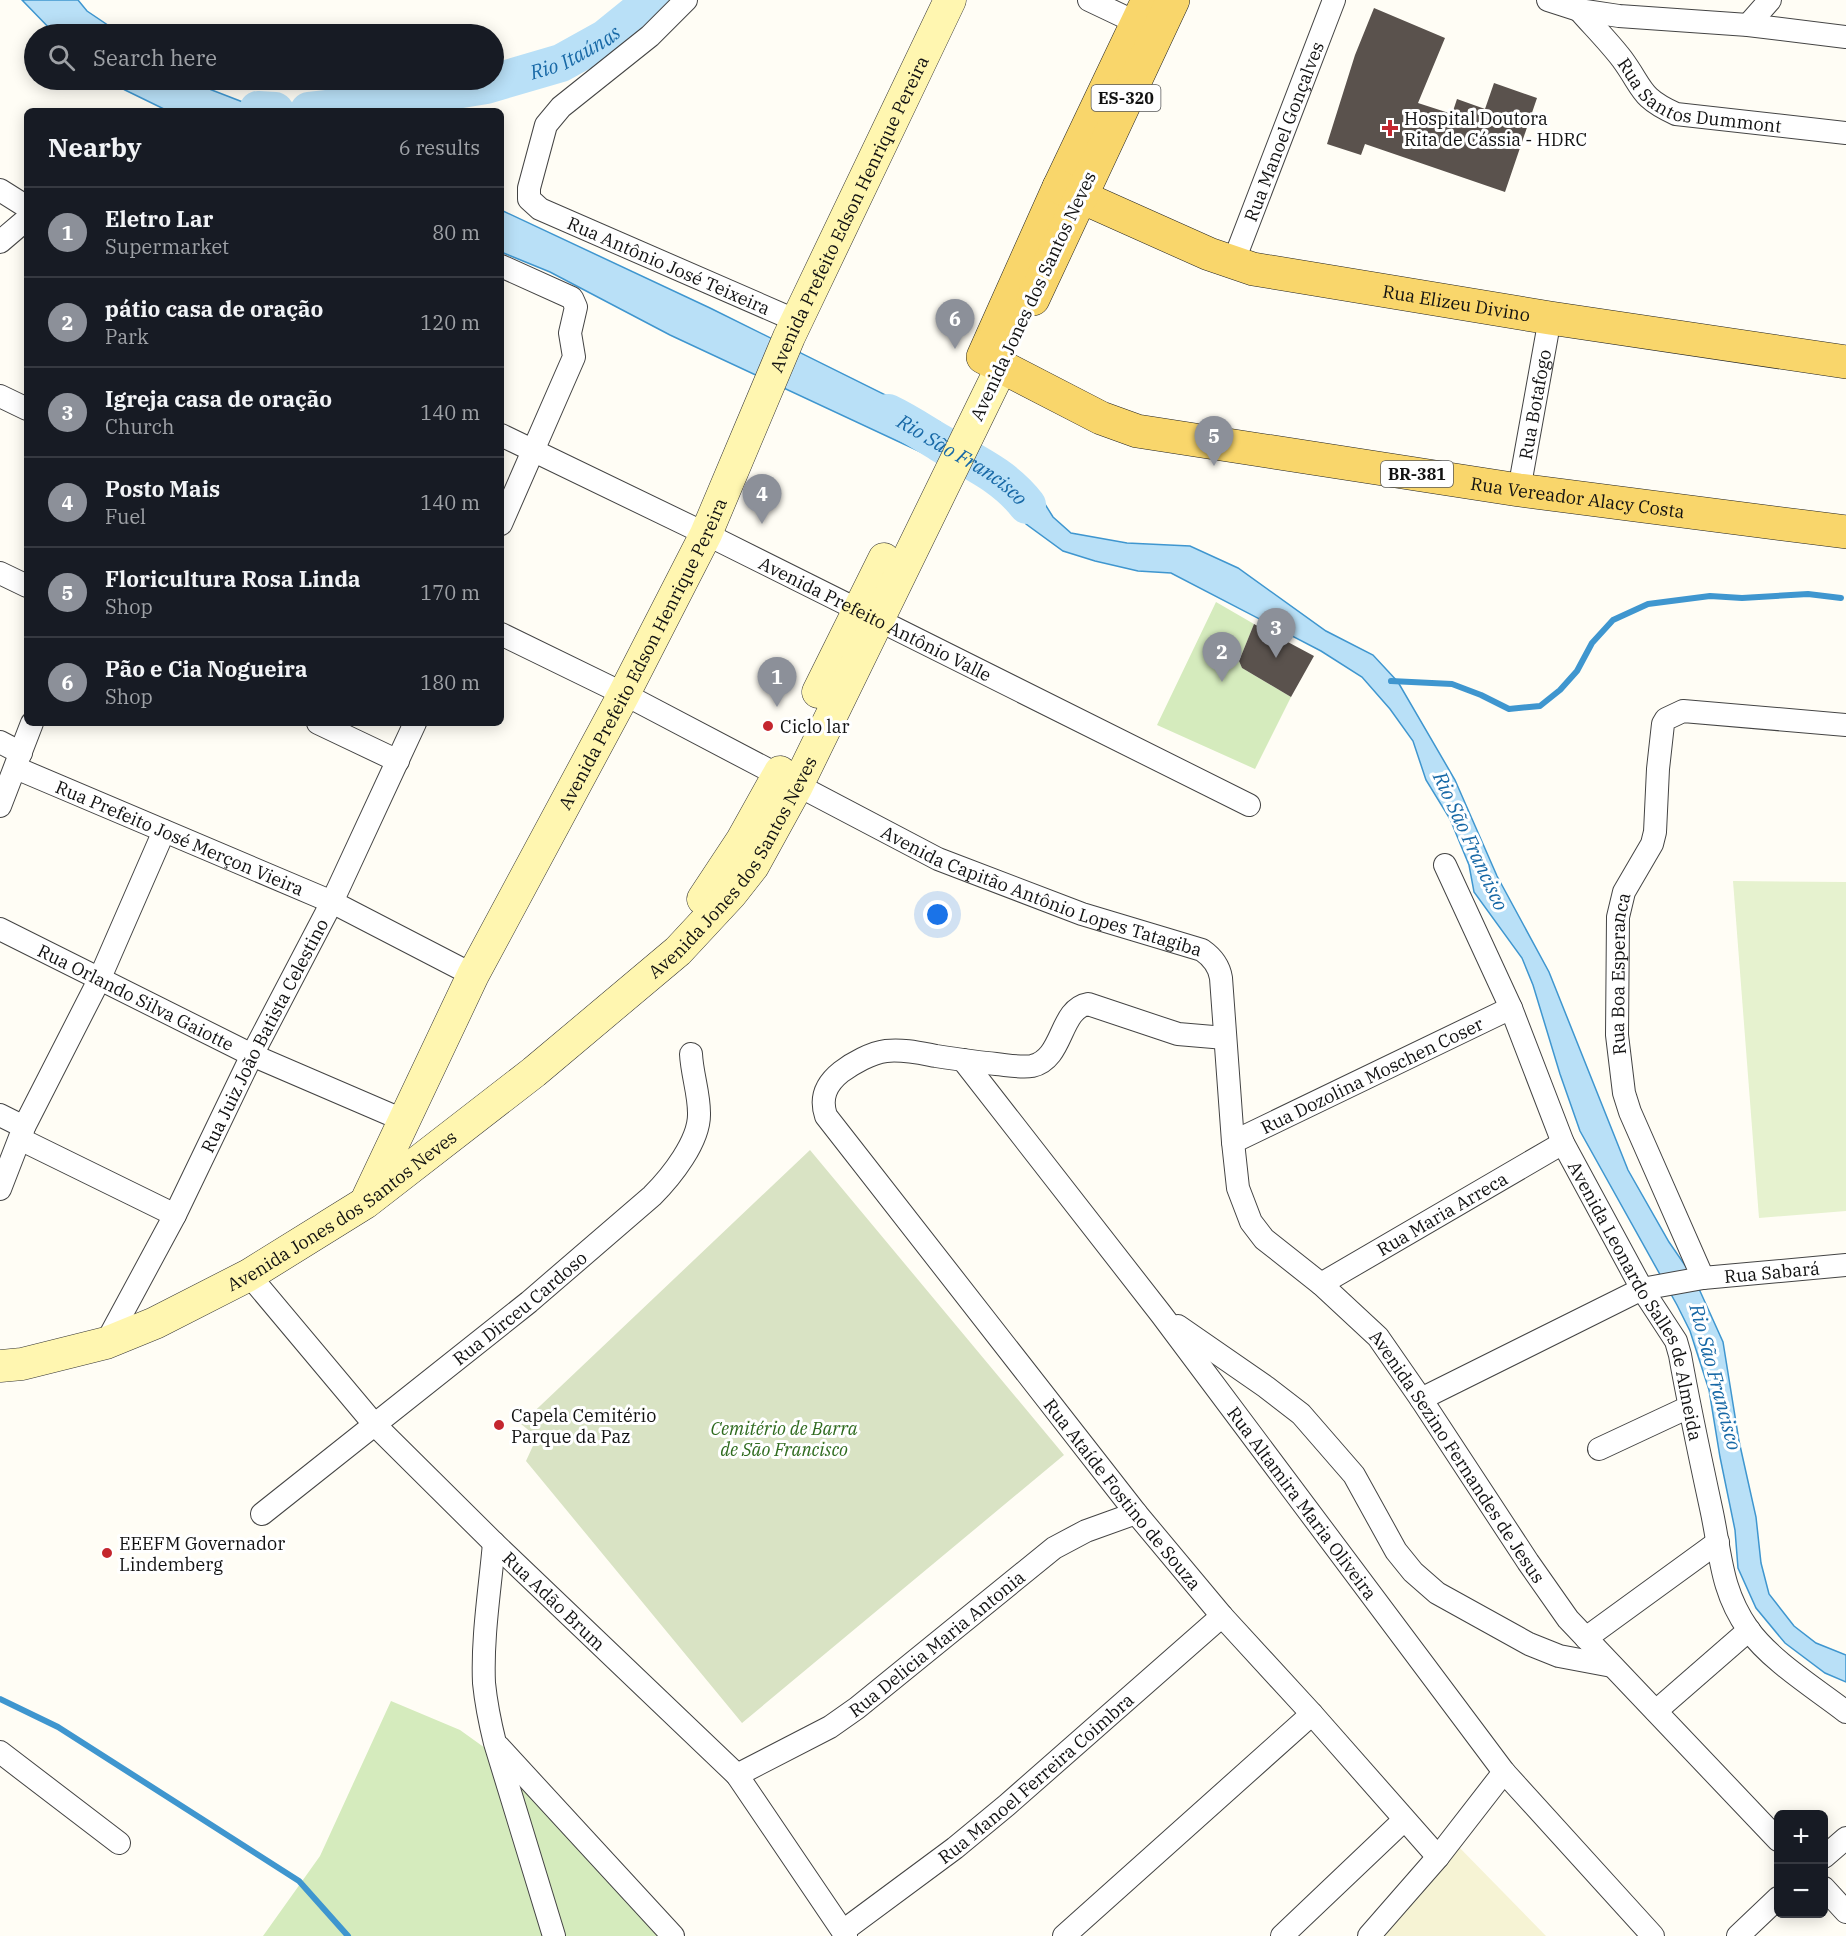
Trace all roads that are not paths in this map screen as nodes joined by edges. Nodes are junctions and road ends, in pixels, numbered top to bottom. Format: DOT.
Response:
graph roads {
  1 [pos="686,0"];
  2 [pos="950,0"];
  3 [pos="1089,0"];
  4 [pos="1173,0"];
  5 [pos="1334,0"];
  6 [pos="1548,0"];
  7 [pos="1770,0"];
  8 [pos="1579,10"];
  9 [pos="1666,10"];
  10 [pos="1147,18"];
  11 [pos="1748,25"];
  12 [pos="1846,37"];
  13 [pos="1846,133"];
  14 [pos="0,190"];
  15 [pos="1070,192"];
  16 [pos="24,205"];
  17 [pos="24,222"];
  18 [pos="0,242"];
  19 [pos="1233,263"];
  20 [pos="504,267"];
  21 [pos="1550,318"];
  22 [pos="793,329"];
  23 [pos="992,361"];
  24 [pos="1846,362"];
  25 [pos="0,396"];
  26 [pos="24,408"];
  27 [pos="504,436"];
  28 [pos="533,449"];
  29 [pos="1519,490"];
  30 [pos="504,517"];
  31 [pos="1846,532"];
  32 [pos="706,534"];
  33 [pos="0,573"];
  34 [pos="24,585"];
  35 [pos="867,616"];
  36 [pos="504,635"];
  37 [pos="624,693"];
  38 [pos="1846,725"];
  39 [pos="31,726"];
  40 [pos="324,726"];
  41 [pos="414,726"];
  42 [pos="0,742"];
  43 [pos="19,760"];
  44 [pos="398,761"];
  45 [pos="788,781"];
  46 [pos="1250,805"];
  47 [pos="0,806"];
  48 [pos="164,831"];
  49 [pos="1445,866"];
  50 [pos="332,902"];
  51 [pos="0,929"];
  52 [pos="473,975"];
  53 [pos="99,980"];
  54 [pos="1510,1008"];
  55 [pos="1225,1038"];
  56 [pos="691,1054"];
  57 [pos="252,1055"];
  58 [pos="963,1060"];
  59 [pos="0,1115"];
  60 [pos="403,1120"];
  61 [pos="22,1133"];
  62 [pos="1233,1142"];
  63 [pos="1563,1143"];
  64 [pos="0,1189"];
  65 [pos="365,1203"];
  66 [pos="175,1215"];
  67 [pos="1846,1265"];
  68 [pos="249,1275"];
  69 [pos="1700,1278"];
  70 [pos="1321,1284"];
  71 [pos="1647,1287"];
  72 [pos="1161,1314"];
  73 [pos="106,1343"];
  74 [pos="0,1366"];
  75 [pos="1421,1399"];
  76 [pos="1689,1407"];
  77 [pos="374,1424"];
  78 [pos="1599,1449"];
  79 [pos="1136,1513"];
  80 [pos="262,1514"];
  81 [pos="1718,1542"];
  82 [pos="495,1543"];
  83 [pos="1222,1617"];
  84 [pos="1749,1630"];
  85 [pos="1586,1638"];
  86 [pos="1612,1666"];
  87 [pos="1656,1711"];
  88 [pos="1846,1712"];
  89 [pos="1312,1714"];
  90 [pos="495,1743"];
  91 [pos="0,1752"];
  92 [pos="1504,1773"];
  93 [pos="737,1775"];
  94 [pos="1404,1820"];
  95 [pos="1774,1835"];
  96 [pos="1846,1838"];
  97 [pos="119,1843"];
  98 [pos="1828,1854"];
  99 [pos="1438,1857"];
  100 [pos="1828,1892"];
  101 [pos="1774,1903"];
  102 [pos="1846,1912"];
  103 [pos="844,1934"];
  104 [pos="554,1936"];
  105 [pos="673,1936"];
  106 [pos="1064,1936"];
  107 [pos="1282,1936"];
  108 [pos="1369,1936"];
  109 [pos="1653,1936"];
  110 [pos="1738,1936"];
  1 -- 22 [label="street, Rua Antônio José Teixeira"];
  2 -- 22 [label="main road, Avenida Prefeito Edson Henrique Pereira"];
  3 -- 10 [label="street"];
  4 -- 10 [label="main road, Avenida Jones dos Santos Neves / ES-320"];
  5 -- 19 [label="street, Rua Manoel Gonçalves"];
  6 -- 8 [label="street"];
  7 -- 11 [label="street"];
  8 -- 9 [label="street"];
  8 -- 13 [label="street, Rua Santos Dummont"];
  9 -- 11 [label="street"];
  10 -- 15 [label="main road, Avenida Jones dos Santos Neves / ES-320"];
  11 -- 12 [label="street"];
  14 -- 16 [label="street"];
  15 -- 19 [label="main road, Rua Elizeu Divino"];
  15 -- 23 [label="main road, Avenida Jones dos Santos Neves / ES-320"];
  17 -- 18 [label="street"];
  19 -- 21 [label="main road, Rua Elizeu Divino"];
  20 -- 28 [label="street"];
  21 -- 24 [label="main road, Rua Elizeu Divino"];
  21 -- 29 [label="street, Rua Botafogo"];
  22 -- 32 [label="main road, Avenida Prefeito Edson Henrique Pereira"];
  23 -- 29 [label="main road, Rua Vereador Alacy Costa / BR-381"];
  23 -- 35 [label="main road, Avenida Jones dos Santos Neves / ES-320"];
  25 -- 26 [label="street"];
  27 -- 28 [label="street, Avenida Prefeito Antônio Valle"];
  28 -- 30 [label="street"];
  28 -- 32 [label="street, Avenida Prefeito Antônio Valle"];
  29 -- 31 [label="main road, Rua Vereador Alacy Costa / BR-381"];
  32 -- 35 [label="street, Avenida Prefeito Antônio Valle"];
  32 -- 37 [label="main road, Avenida Prefeito Edson Henrique Pereira"];
  33 -- 34 [label="street"];
  35 -- 45 [label="main road, Avenida Jones dos Santos Neves / ES-320"];
  35 -- 46 [label="street, Avenida Prefeito Antônio Valle"];
  36 -- 37 [label="street, Avenida Capitão Antônio Lopes Tatagiba"];
  37 -- 45 [label="street, Avenida Capitão Antônio Lopes Tatagiba"];
  37 -- 52 [label="main road, Avenida Prefeito Edson Henrique Pereira"];
  38 -- 69 [label="street, Rua Boa Esperanca"];
  39 -- 43 [label="street"];
  40 -- 44 [label="street"];
  41 -- 44 [label="street, Rua Juiz João Batista Celestino"];
  42 -- 43 [label="street, Rua Prefeito José Merçon Vieira"];
  43 -- 47 [label="street"];
  43 -- 48 [label="street, Rua Prefeito José Merçon Vieira"];
  44 -- 50 [label="street, Rua Juiz João Batista Celestino"];
  45 -- 55 [label="street, Avenida Capitão Antônio Lopes Tatagiba"];
  45 -- 65 [label="main road, Avenida Jones dos Santos Neves / ES-320"];
  48 -- 50 [label="street, Rua Prefeito José Merçon Vieira"];
  48 -- 53 [label="street"];
  49 -- 54 [label="street, Avenida Leonardo Salles de Almeida"];
  50 -- 52 [label="street, Rua Prefeito José Merçon Vieira"];
  50 -- 57 [label="street, Rua Juiz João Batista Celestino"];
  51 -- 53 [label="street, Rua Orlando Silva Gaiotte"];
  52 -- 60 [label="main road, Avenida Prefeito Edson Henrique Pereira"];
  53 -- 57 [label="street, Rua Orlando Silva Gaiotte"];
  53 -- 61 [label="street"];
  54 -- 62 [label="street, Rua Dozolina Moschen Coser"];
  54 -- 63 [label="street, Avenida Leonardo Salles de Almeida"];
  55 -- 58 [label="street"];
  55 -- 62 [label="street, Avenida Sezino Fernandes de Jesus"];
  56 -- 77 [label="street, Rua Dirceu Cardoso"];
  57 -- 60 [label="street, Rua Orlando Silva Gaiotte"];
  57 -- 66 [label="street, Rua Juiz João Batista Celestino"];
  58 -- 72 [label="street, Rua Altamira Maria Oliveira"];
  58 -- 79 [label="street, Rua Ataíde Fostino de Souza"];
  59 -- 61 [label="street"];
  60 -- 65 [label="main road, Avenida Prefeito Edson Henrique Pereira"];
  61 -- 64 [label="street"];
  61 -- 66 [label="street"];
  62 -- 70 [label="street, Avenida Sezino Fernandes de Jesus"];
  63 -- 70 [label="street, Rua Maria Arreca"];
  63 -- 71 [label="street, Avenida Leonardo Salles de Almeida"];
  65 -- 68 [label="main road, Avenida Jones dos Santos Neves / ES-320"];
  66 -- 73 [label="street, Rua Juiz João Batista Celestino"];
  67 -- 69 [label="street, Rua Sabará"];
  68 -- 73 [label="main road, Avenida Jones dos Santos Neves / ES-320"];
  68 -- 77 [label="street, Rua Adão Brum"];
  69 -- 71 [label="street"];
  70 -- 75 [label="street, Avenida Sezino Fernandes de Jesus"];
  71 -- 75 [label="street"];
  71 -- 76 [label="street, Avenida Leonardo Salles de Almeida"];
  72 -- 86 [label="street"];
  72 -- 92 [label="street, Rua Altamira Maria Oliveira"];
  73 -- 74 [label="main road, Avenida Jones dos Santos Neves / ES-320"];
  75 -- 85 [label="street, Avenida Sezino Fernandes de Jesus"];
  76 -- 78 [label="street"];
  76 -- 81 [label="street, Avenida Leonardo Salles de Almeida"];
  77 -- 80 [label="street, Rua Dirceu Cardoso"];
  77 -- 82 [label="street, Rua Adão Brum"];
  79 -- 83 [label="street, Rua Ataíde Fostino de Souza"];
  79 -- 93 [label="street, Rua Delicia Maria Antonia"];
  81 -- 84 [label="street, Avenida Leonardo Salles de Almeida"];
  81 -- 85 [label="street"];
  82 -- 90 [label="street"];
  82 -- 93 [label="street, Rua Adão Brum"];
  83 -- 89 [label="street, Rua Ataíde Fostino de Souza"];
  83 -- 103 [label="street, Rua Manoel Ferreira Coimbra"];
  84 -- 87 [label="street"];
  84 -- 88 [label="street, Avenida Leonardo Salles de Almeida"];
  85 -- 86 [label="street, Avenida Sezino Fernandes de Jesus"];
  86 -- 87 [label="street, Avenida Sezino Fernandes de Jesus"];
  87 -- 95 [label="street, Avenida Sezino Fernandes de Jesus"];
  89 -- 94 [label="street, Rua Ataíde Fostino de Souza"];
  89 -- 106 [label="street"];
  90 -- 104 [label="street"];
  90 -- 105 [label="street"];
  91 -- 97 [label="street"];
  92 -- 99 [label="street"];
  92 -- 109 [label="street, Rua Altamira Maria Oliveira"];
  93 -- 103 [label="street, Rua Adão Brum"];
  94 -- 99 [label="street, Rua Ataíde Fostino de Souza"];
  94 -- 107 [label="street"];
  96 -- 98 [label="street"];
  99 -- 108 [label="street"];
  100 -- 102 [label="street"];
  101 -- 110 [label="street"];
}
